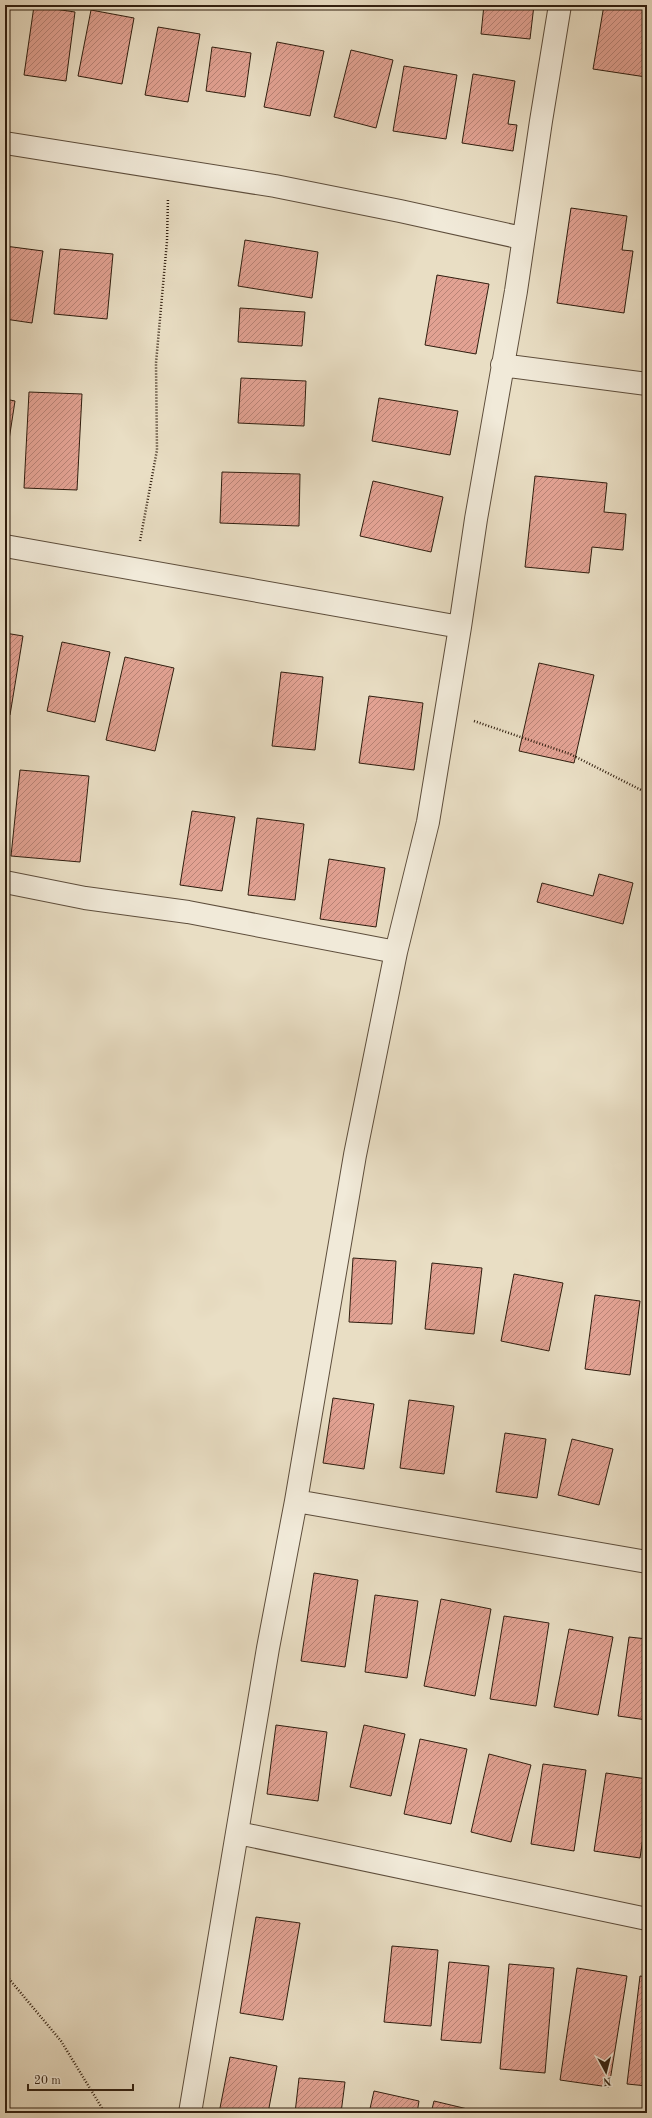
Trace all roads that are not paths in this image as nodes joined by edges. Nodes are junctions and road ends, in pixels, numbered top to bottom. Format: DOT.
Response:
graph roads {
  1 [pos="560,5"];
  2 [pos="5,143"];
  3 [pos="522,238"];
  4 [pos="502,365"];
  5 [pos="647,384"];
  6 [pos="5,546"];
  7 [pos="460,627"];
  8 [pos="5,882"];
  9 [pos="396,952"];
  10 [pos="296,1500"];
  11 [pos="647,1562"];
  12 [pos="238,1833"];
  13 [pos="647,1918"];
  14 [pos="190,2113"];
  1 -- 3 [label="street"];
  2 -- 3 [label="street"];
  3 -- 4 [label="street"];
  4 -- 5 [label="street"];
  4 -- 7 [label="street"];
  6 -- 7 [label="street"];
  7 -- 9 [label="street"];
  8 -- 9 [label="street"];
  9 -- 10 [label="street"];
  10 -- 11 [label="street"];
  10 -- 12 [label="street"];
  12 -- 13 [label="street"];
  12 -- 14 [label="street"];
}
